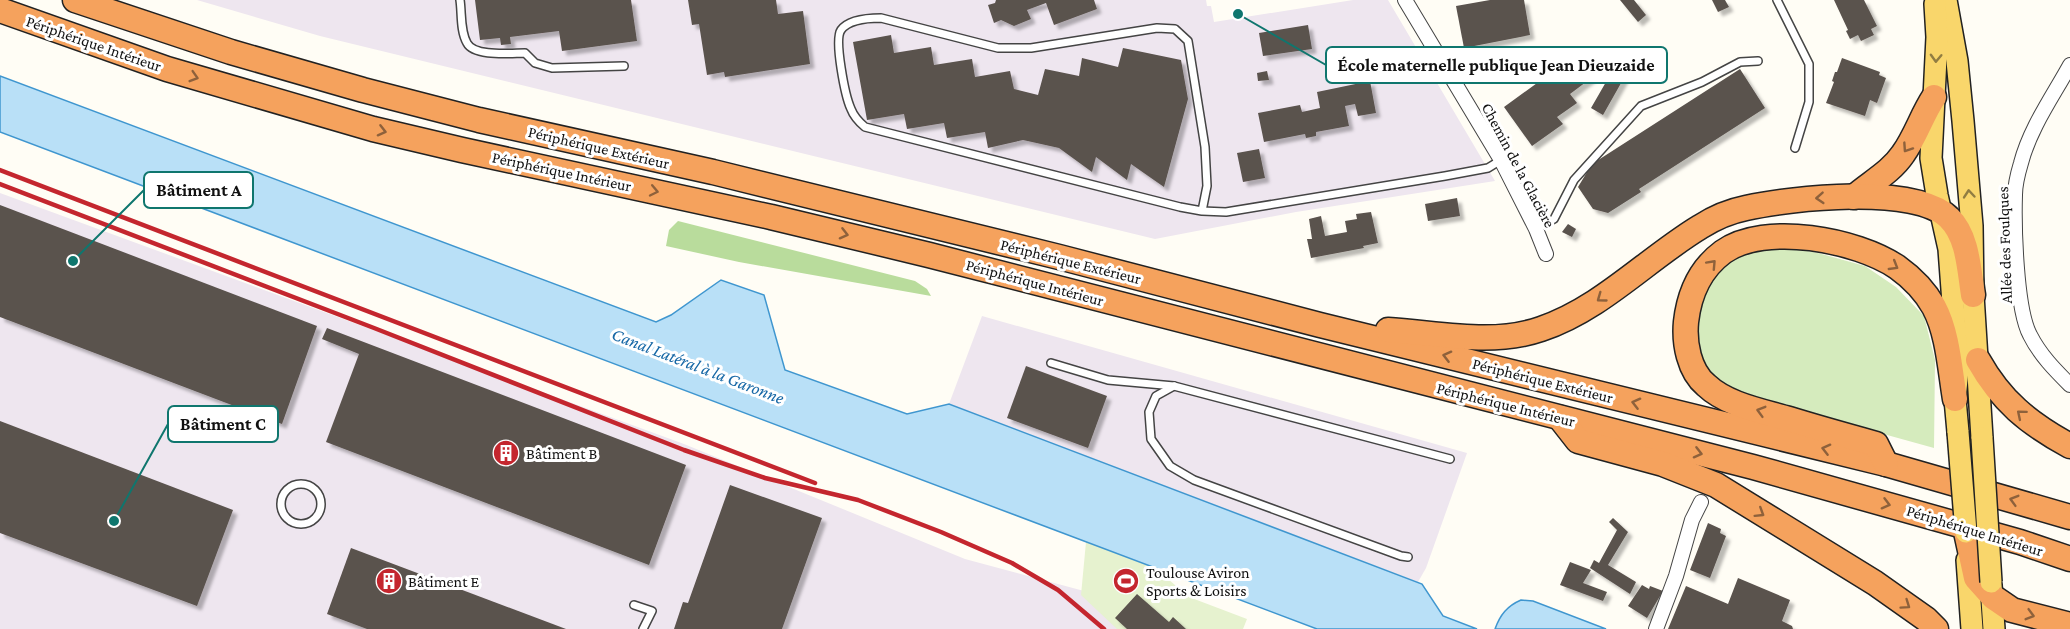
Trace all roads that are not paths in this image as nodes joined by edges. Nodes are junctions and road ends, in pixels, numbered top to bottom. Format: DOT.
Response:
graph roads {
  1 [pos="75,0"];
  2 [pos="460,0"];
  3 [pos="1777,0"];
  4 [pos="1935,0"];
  5 [pos="1946,0"];
  6 [pos="1408,1"];
  7 [pos="0,10"];
  8 [pos="1758,61"];
  9 [pos="2070,65"];
  10 [pos="624,66"];
  11 [pos="1934,97"];
  12 [pos="1796,148"];
  13 [pos="1501,160"];
  14 [pos="1854,197"];
  15 [pos="1940,209"];
  16 [pos="1202,211"];
  17 [pos="1536,229"];
  18 [pos="1546,254"];
  19 [pos="1973,295"];
  20 [pos="1320,325"];
  21 [pos="1978,360"];
  22 [pos="1051,363"];
  23 [pos="2070,385"];
  24 [pos="1174,386"];
  25 [pos="1955,399"];
  26 [pos="1560,418"];
  27 [pos="2070,446"];
  28 [pos="1449,459"];
  29 [pos="1886,464"];
  30 [pos="282,498"];
  31 [pos="1701,502"];
  32 [pos="2070,517"];
  33 [pos="1966,532"];
  34 [pos="1408,556"];
  35 [pos="2070,559"];
  36 [pos="1982,583"];
  37 [pos="634,605"];
  38 [pos="2070,625"];
  39 [pos="643,629"];
  40 [pos="1656,629"];
  41 [pos="1936,629"];
  42 [pos="1972,629"];
  43 [pos="1994,629"];
  1 -- 20 [label="highway, Périphérique Extérieur"];
  2 -- 10 [label="lane"];
  3 -- 12 [label="lane"];
  4 -- 11 [label="main road, one-way"];
  19 -- 5 [label="main road, one-way"];
  6 -- 13 [label="street, Chemin de la Glacière"];
  7 -- 26 [label="highway, Périphérique Intérieur, one-way"];
  8 -- 17 [label="lane"];
  9 -- 23 [label="street, Allée des Foulques"];
  11 -- 14 [label="highway, one-way"];
  11 -- 15 [label="main road"];
  13 -- 16 [label="lane"];
  13 -- 17 [label="street, Chemin de la Glacière"];
  14 -- 15 [label="highway"];
  14 -- 20 [label="highway, one-way"];
  15 -- 19 [label="highway"];
  15 -- 25 [label="main road"];
  16 -- 16 [label="lane"];
  17 -- 18 [label="street, Chemin de la Glacière"];
  19 -- 21 [label="main road"];
  29 -- 20 [label="highway, Périphérique Extérieur, one-way"];
  27 -- 21 [label="highway, one-way"];
  21 -- 36 [label="main road, bridge"];
  22 -- 24 [label="lane"];
  24 -- 28 [label="lane"];
  24 -- 34 [label="lane"];
  29 -- 25 [label="highway, one-way"];
  25 -- 33 [label="main road, bridge"];
  26 -- 35 [label="highway, Périphérique Intérieur, one-way"];
  26 -- 41 [label="highway, one-way"];
  32 -- 29 [label="highway, Périphérique Extérieur, one-way"];
  30 -- 30 [label="lane"];
  31 -- 40 [label="street"];
  33 -- 36 [label="highway"];
  36 -- 38 [label="highway, one-way"];
  36 -- 42 [label="main road"];
  36 -- 43 [label="main road"];
  37 -- 39 [label="lane"];
}
